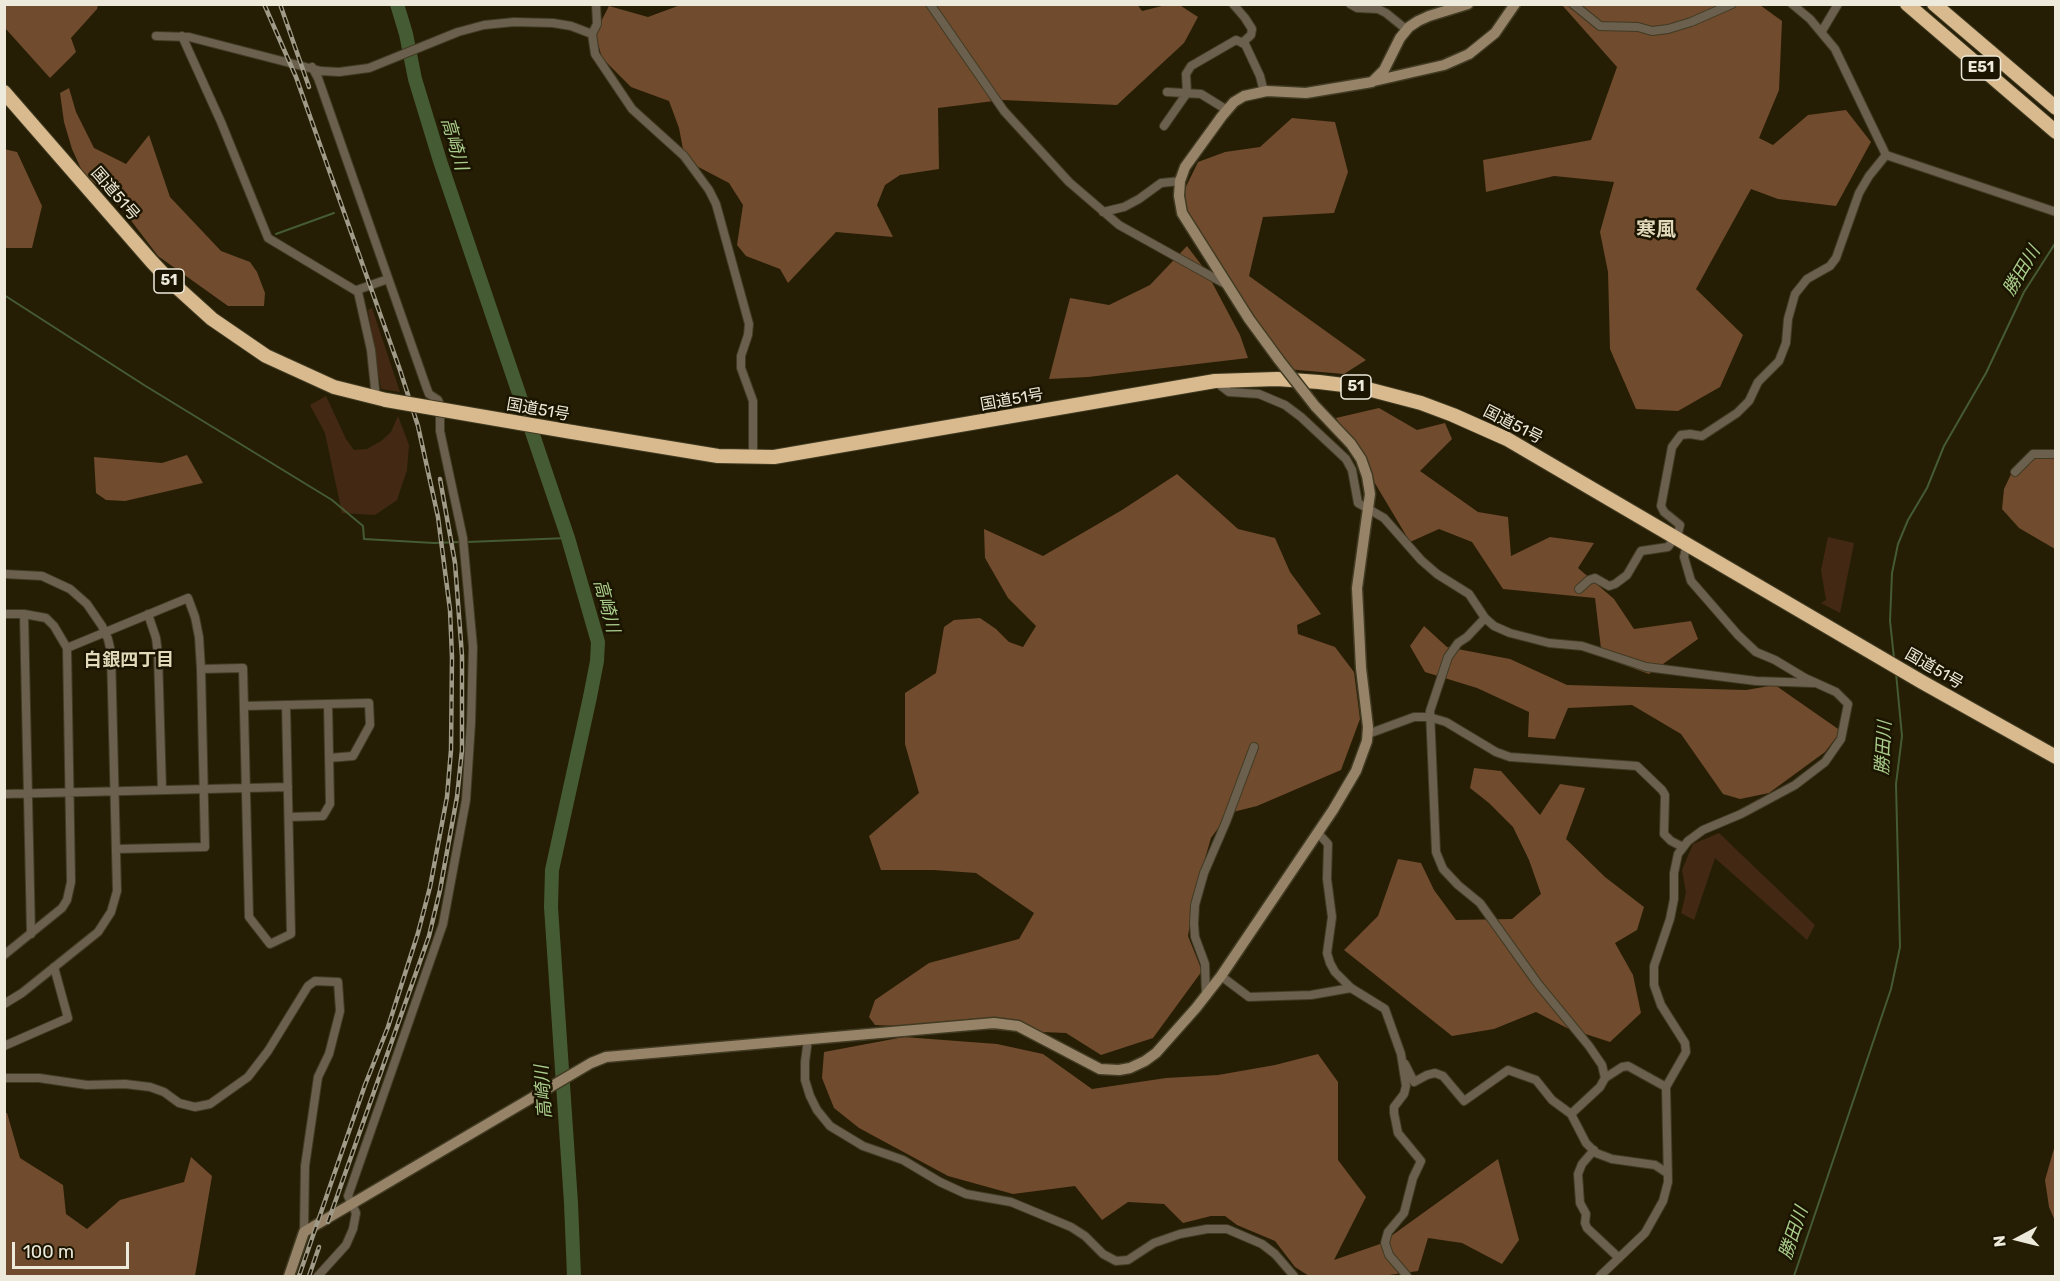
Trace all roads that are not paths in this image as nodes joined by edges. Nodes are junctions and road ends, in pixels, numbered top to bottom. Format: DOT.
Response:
graph roads {
  1 [pos="596,4"];
  2 [pos="930,4"];
  3 [pos="1233,4"];
  4 [pos="1350,4"];
  5 [pos="1468,4"];
  6 [pos="1515,4"];
  7 [pos="1573,4"];
  8 [pos="1732,4"];
  9 [pos="1792,4"];
  10 [pos="1838,4"];
  11 [pos="1907,4"];
  12 [pos="1934,4"];
  13 [pos="1407,30"];
  14 [pos="1822,32"];
  15 [pos="592,34"];
  16 [pos="156,36"];
  17 [pos="182,36"];
  18 [pos="1242,43"];
  19 [pos="312,67"];
  20 [pos="1372,82"];
  21 [pos="4,92"];
  22 [pos="1167,92"];
  23 [pos="1264,92"];
  24 [pos="1187,93"];
  25 [pos="2055,108"];
  26 [pos="1227,110"];
  27 [pos="1164,126"];
  28 [pos="2055,132"];
  29 [pos="1886,155"];
  30 [pos="1180,181"];
  31 [pos="1103,212"];
  32 [pos="2055,212"];
  33 [pos="388,279"];
  34 [pos="1227,285"];
  35 [pos="357,290"];
  36 [pos="1215,381"];
  37 [pos="381,399"];
  38 [pos="2055,454"];
  39 [pos="753,457"];
  40 [pos="2015,472"];
  41 [pos="1368,507"];
  42 [pos="1680,539"];
  43 [pos="4,574"];
  44 [pos="1579,589"];
  45 [pos="4,614"];
  46 [pos="24,614"];
  47 [pos="148,614"];
  48 [pos="1485,618"];
  49 [pos="105,632"];
  50 [pos="67,648"];
  51 [pos="201,669"];
  52 [pos="1818,684"];
  53 [pos="328,704"];
  54 [pos="286,705"];
  55 [pos="244,706"];
  56 [pos="1429,717"];
  57 [pos="1368,734"];
  58 [pos="1254,747"];
  59 [pos="2055,757"];
  60 [pos="329,758"];
  61 [pos="288,787"];
  62 [pos="246,788"];
  63 [pos="204,789"];
  64 [pos="162,790"];
  65 [pos="114,791"];
  66 [pos="70,792"];
  67 [pos="28,793"];
  68 [pos="4,794"];
  69 [pos="289,817"];
  70 [pos="1318,833"];
  71 [pos="1683,847"];
  72 [pos="116,849"];
  73 [pos="31,934"];
  74 [pos="4,955"];
  75 [pos="54,967"];
  76 [pos="1221,976"];
  77 [pos="1351,988"];
  78 [pos="1206,996"];
  79 [pos="4,1004"];
  80 [pos="808,1039"];
  81 [pos="4,1046"];
  82 [pos="1401,1054"];
  83 [pos="4,1078"];
  84 [pos="1605,1078"];
  85 [pos="1666,1087"];
  86 [pos="1571,1114"];
  87 [pos="1594,1150"];
  88 [pos="1668,1173"];
  89 [pos="351,1205"];
  90 [pos="304,1233"];
  91 [pos="1619,1258"];
  92 [pos="289,1276"];
  93 [pos="318,1276"];
  94 [pos="1294,1276"];
  95 [pos="1407,1276"];
  96 [pos="1600,1276"];
  1 -- 15 [label="street"];
  2 -- 31 [label="street"];
  3 -- 18 [label="street"];
  4 -- 13 [label="street"];
  5 -- 13 [label="street"];
  6 -- 20 [label="street"];
  7 -- 8 [label="street"];
  9 -- 14 [label="street"];
  10 -- 14 [label="street"];
  11 -- 28 [label="highway, E51"];
  12 -- 25 [label="highway, E51"];
  13 -- 20 [label="street"];
  14 -- 29 [label="street"];
  15 -- 19 [label="street"];
  15 -- 39 [label="street"];
  16 -- 17 [label="street"];
  17 -- 19 [label="street"];
  17 -- 35 [label="street"];
  18 -- 23 [label="street"];
  18 -- 24 [label="street"];
  19 -- 33 [label="street"];
  20 -- 23 [label="street"];
  21 -- 37 [label="highway, 国道51号 / 51"];
  22 -- 24 [label="street"];
  23 -- 26 [label="street"];
  24 -- 26 [label="street"];
  24 -- 27 [label="street"];
  26 -- 30 [label="street"];
  29 -- 32 [label="street"];
  29 -- 42 [label="street"];
  30 -- 31 [label="street"];
  30 -- 34 [label="street"];
  31 -- 34 [label="street"];
  33 -- 35 [label="street"];
  33 -- 89 [label="street"];
  34 -- 41 [label="street, bridge"];
  35 -- 37 [label="street"];
  36 -- 39 [label="highway, 国道51号 / 51"];
  36 -- 41 [label="street"];
  36 -- 42 [label="highway, 国道51号 / 51"];
  37 -- 39 [label="highway, 国道51号 / 51, bridge"];
  38 -- 40 [label="street"];
  41 -- 48 [label="street"];
  41 -- 57 [label="street"];
  42 -- 44 [label="street"];
  42 -- 52 [label="street"];
  42 -- 59 [label="highway, 国道51号 / 51"];
  43 -- 49 [label="street"];
  45 -- 46 [label="street"];
  46 -- 50 [label="street"];
  46 -- 67 [label="street"];
  47 -- 49 [label="street"];
  47 -- 51 [label="street"];
  47 -- 64 [label="street"];
  48 -- 52 [label="street"];
  48 -- 56 [label="street"];
  49 -- 50 [label="street"];
  49 -- 65 [label="street"];
  50 -- 66 [label="street"];
  51 -- 55 [label="street"];
  51 -- 63 [label="street"];
  52 -- 71 [label="street"];
  53 -- 54 [label="street"];
  53 -- 60 [label="street"];
  53 -- 60 [label="street"];
  54 -- 55 [label="street"];
  54 -- 61 [label="street"];
  55 -- 62 [label="street"];
  56 -- 57 [label="street"];
  56 -- 71 [label="street"];
  56 -- 84 [label="street"];
  57 -- 70 [label="street"];
  58 -- 78 [label="street"];
  60 -- 69 [label="street"];
  61 -- 62 [label="street"];
  61 -- 69 [label="street"];
  62 -- 63 [label="street"];
  62 -- 69 [label="street"];
  63 -- 64 [label="street"];
  63 -- 72 [label="street"];
  64 -- 65 [label="street"];
  65 -- 66 [label="street"];
  65 -- 72 [label="street"];
  66 -- 67 [label="street"];
  66 -- 73 [label="street"];
  67 -- 68 [label="street"];
  67 -- 73 [label="street"];
  70 -- 76 [label="street"];
  70 -- 77 [label="street"];
  71 -- 85 [label="street"];
  72 -- 75 [label="street"];
  73 -- 74 [label="street"];
  75 -- 79 [label="street"];
  75 -- 81 [label="street"];
  76 -- 77 [label="street"];
  76 -- 78 [label="street"];
  77 -- 82 [label="street"];
  78 -- 80 [label="street"];
  80 -- 89 [label="street"];
  80 -- 94 [label="street"];
  82 -- 86 [label="street"];
  82 -- 95 [label="street"];
  83 -- 90 [label="street"];
  84 -- 85 [label="street"];
  84 -- 86 [label="street"];
  85 -- 88 [label="street"];
  86 -- 87 [label="street"];
  87 -- 88 [label="street"];
  87 -- 91 [label="street"];
  88 -- 91 [label="street"];
  89 -- 90 [label="street"];
  89 -- 93 [label="street"];
  90 -- 92 [label="street"];
  91 -- 96 [label="street"];
}
